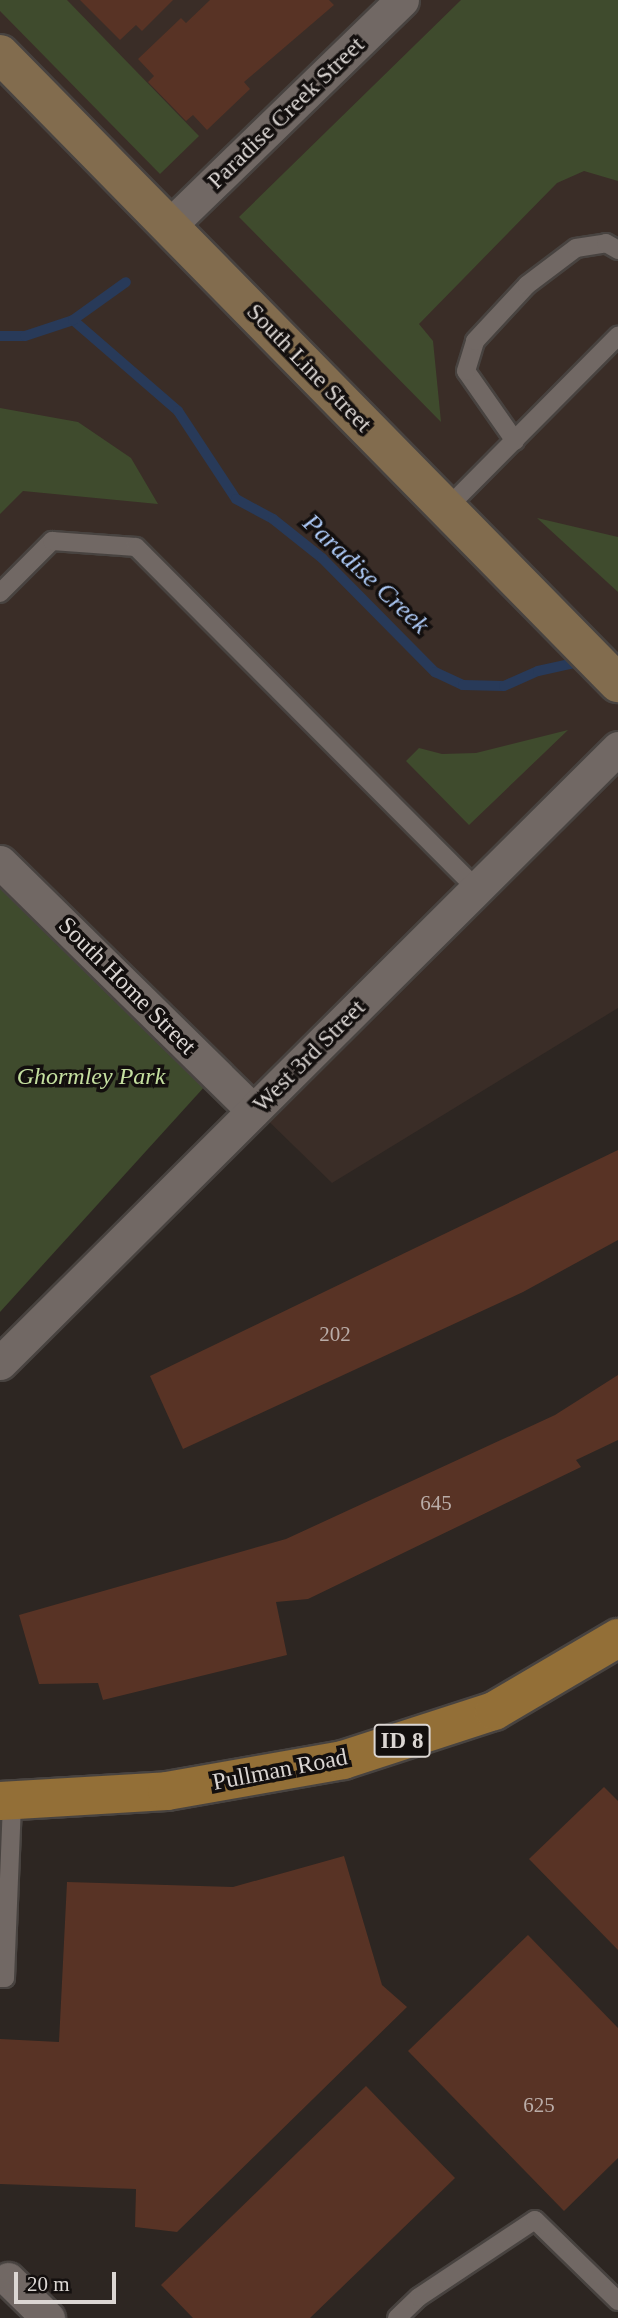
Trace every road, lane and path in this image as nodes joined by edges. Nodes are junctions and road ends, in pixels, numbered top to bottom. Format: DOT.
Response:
graph roads {
  1 [pos="402,0"];
  2 [pos="0,54"];
  3 [pos="170,225"];
  4 [pos="618,250"];
  5 [pos="618,336"];
  6 [pos="515,441"];
  7 [pos="447,508"];
  8 [pos="0,593"];
  9 [pos="618,683"];
  10 [pos="618,748"];
  11 [pos="0,862"];
  12 [pos="478,890"];
  13 [pos="253,1111"];
  14 [pos="0,1363"];
  15 [pos="618,1638"];
  16 [pos="6,1800"];
  17 [pos="0,1978"];
  18 [pos="4,2271"];
  19 [pos="618,2301"];
  20 [pos="48,2318"];
  21 [pos="397,2318"];
  1 -- 3 [label="street, Paradise Creek Street"];
  2 -- 3 [label="street, South Line Street"];
  3 -- 7 [label="street, South Line Street"];
  4 -- 6 [label="lane"];
  5 -- 6 [label="lane"];
  6 -- 7 [label="lane"];
  7 -- 9 [label="street, South Line Street"];
  8 -- 12 [label="lane"];
  10 -- 12 [label="street, West 3rd Street"];
  11 -- 13 [label="street, South Home Street"];
  12 -- 13 [label="street, West 3rd Street"];
  13 -- 14 [label="street, West 3rd Street"];
  15 -- 16 [label="main road, Pullman Road / ID 8"];
  16 -- 17 [label="lane"];
  18 -- 20 [label="street"];
  19 -- 21 [label="lane"];
}
